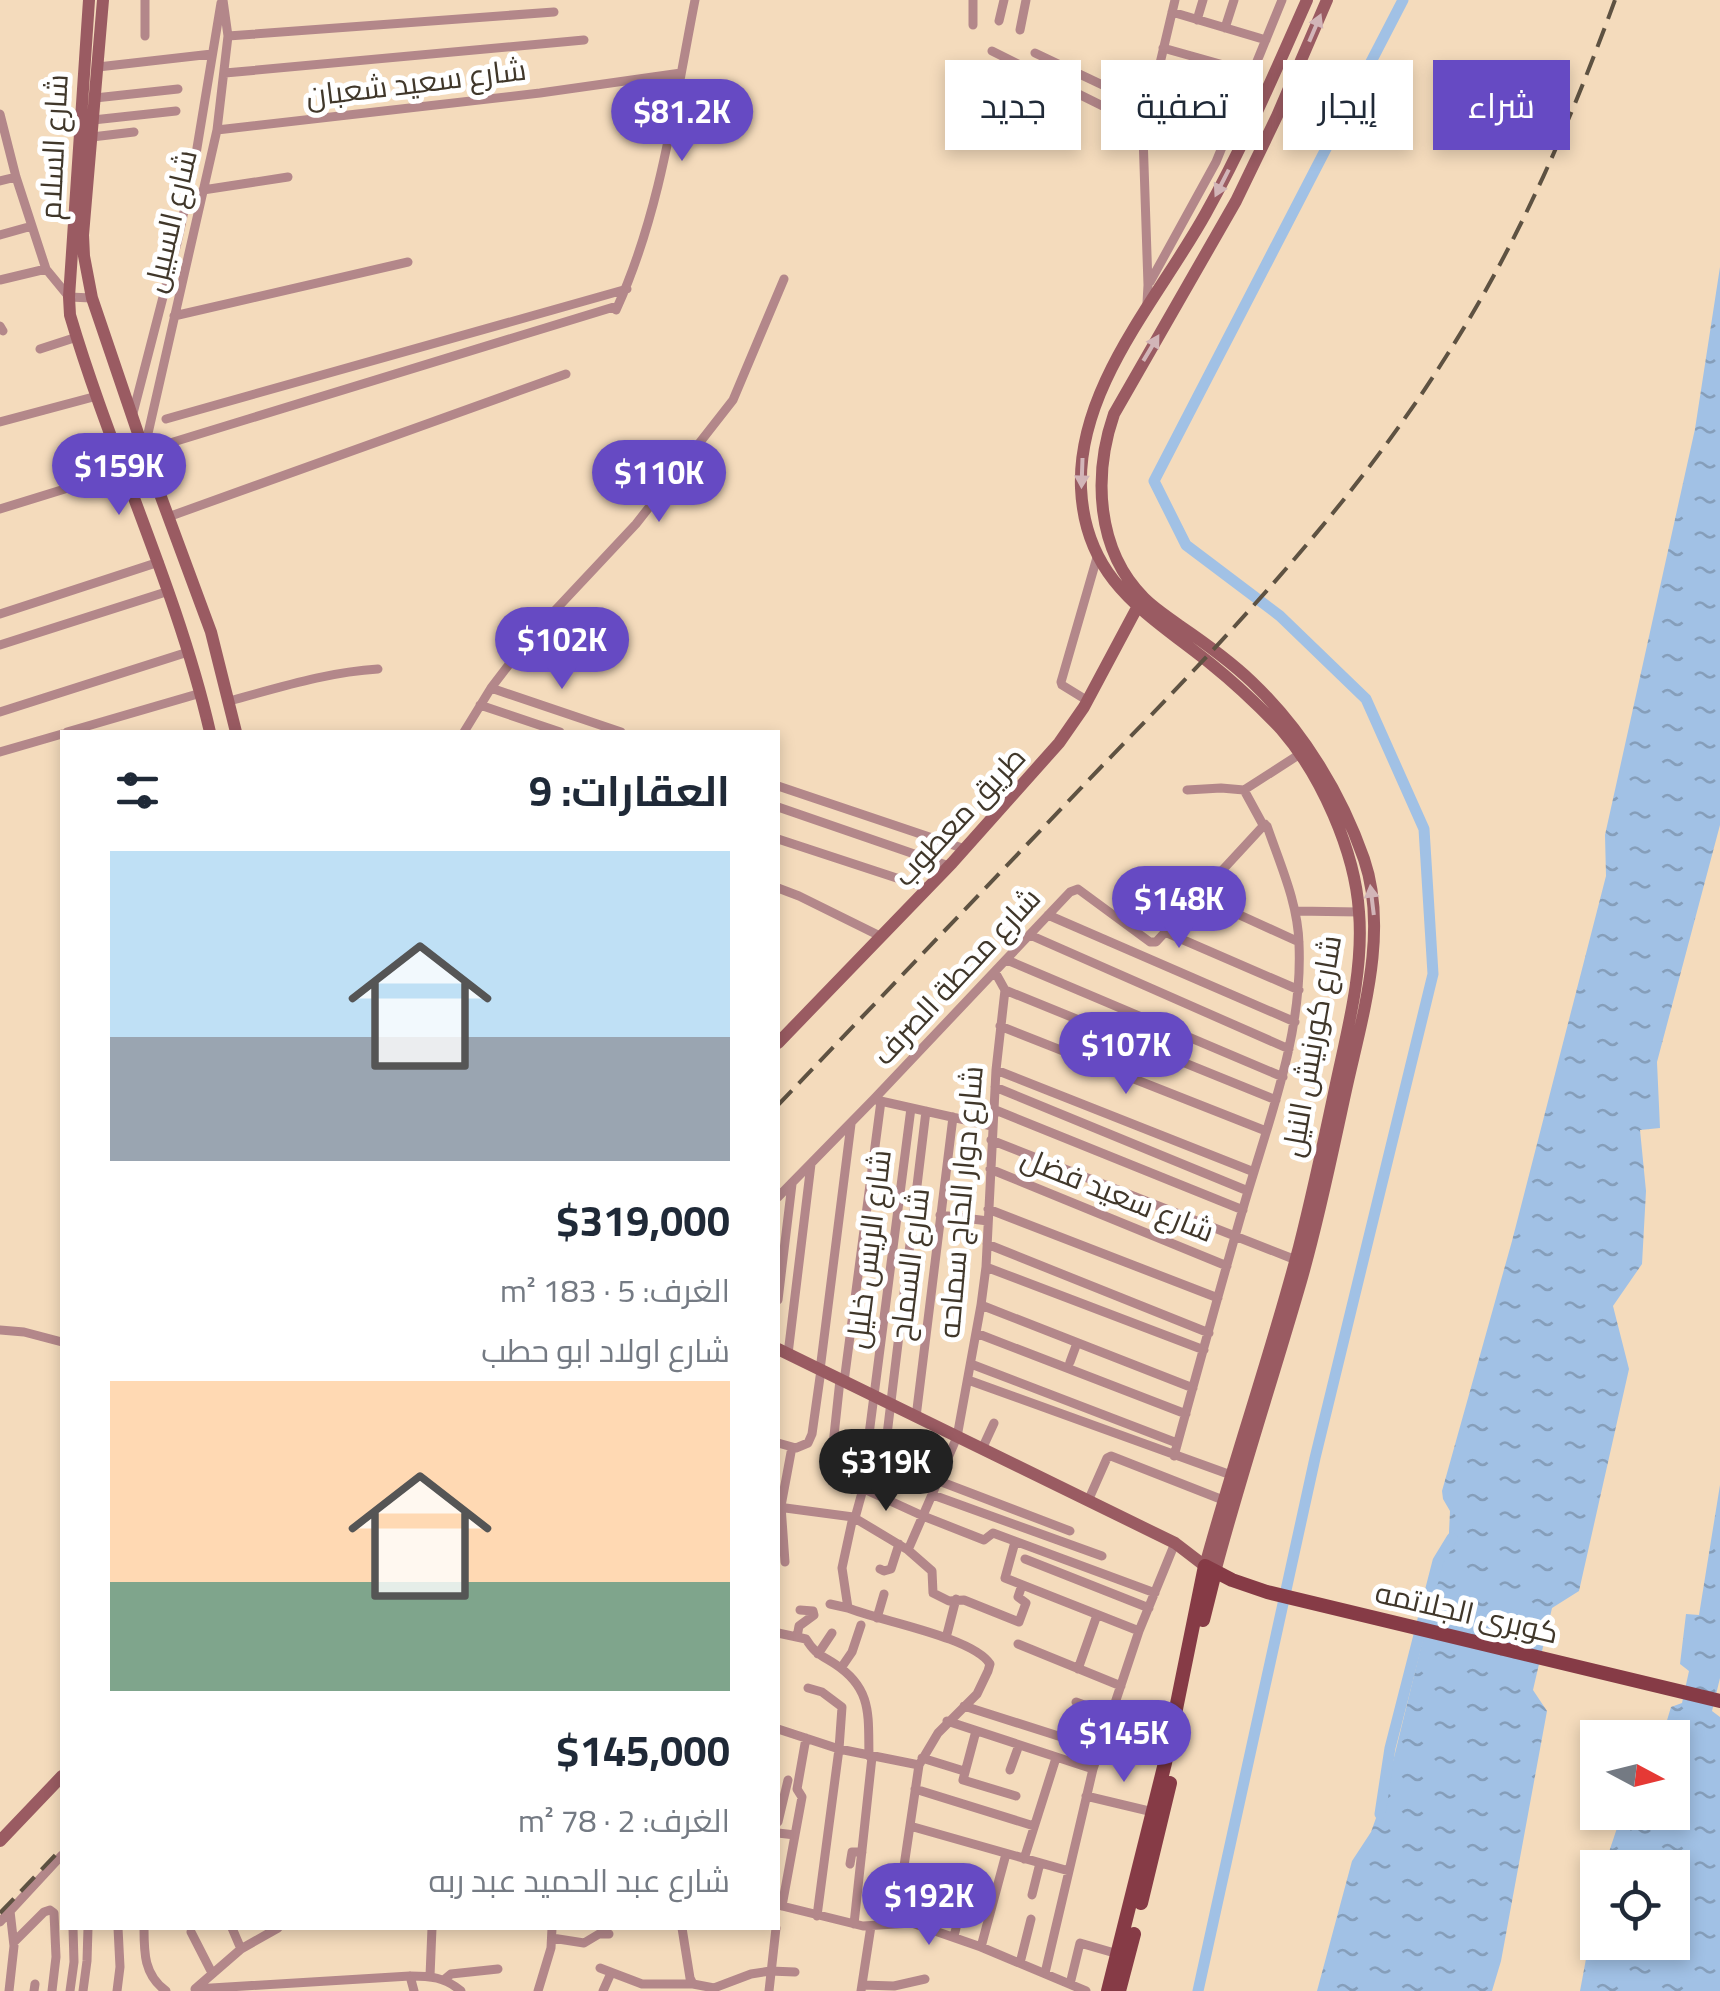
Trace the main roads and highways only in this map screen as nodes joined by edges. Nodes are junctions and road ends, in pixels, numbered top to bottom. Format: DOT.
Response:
graph roads {
  1 [pos="89,0"];
  2 [pos="104,0"];
  3 [pos="1307,0"];
  4 [pos="1327,0"];
  5 [pos="1140,602"];
  6 [pos="1245,684"];
  7 [pos="210,730"];
  8 [pos="236,730"];
  9 [pos="1366,948"];
  10 [pos="780,1041"];
  11 [pos="1296,1280"];
  12 [pos="780,1353"];
  13 [pos="1251,1424"];
  14 [pos="1210,1569"];
  15 [pos="1718,1700"];
  16 [pos="60,1778"];
  17 [pos="0,1840"];
  18 [pos="1108,1991"];
  19 [pos="1119,1991"];
  1 -- 7 [label="main road, شارع السلام"];
  2 -- 8 [label="main road"];
  3 -- 5 [label="main road, شارع كورنيش النيل, one-way"];
  5 -- 4 [label="main road, شارع كورنيش النيل, one-way"];
  5 -- 6 [label="main road, شارع كورنيش النيل"];
  5 -- 10 [label="main road, طريق معطوب"];
  6 -- 9 [label="main road, شارع كورنيش النيل"];
  9 -- 6 [label="main road, شارع كورنيش النيل, one-way"];
  9 -- 11 [label="main road, شارع كورنيش النيل"];
  9 -- 11 [label="main road, شارع كورنيش النيل"];
  11 -- 13 [label="main road, شارع كورنيش النيل"];
  12 -- 14 [label="main road"];
  13 -- 14 [label="main road, شارع كورنيش النيل"];
  13 -- 14 [label="main road, شارع كورنيش النيل"];
  14 -- 15 [label="main road, كوبرى الجلاتمه"];
  14 -- 18 [label="main road, شارع كورنيش النيل"];
  14 -- 19 [label="main road, شارع كورنيش النيل"];
  16 -- 17 [label="main road"];
}
